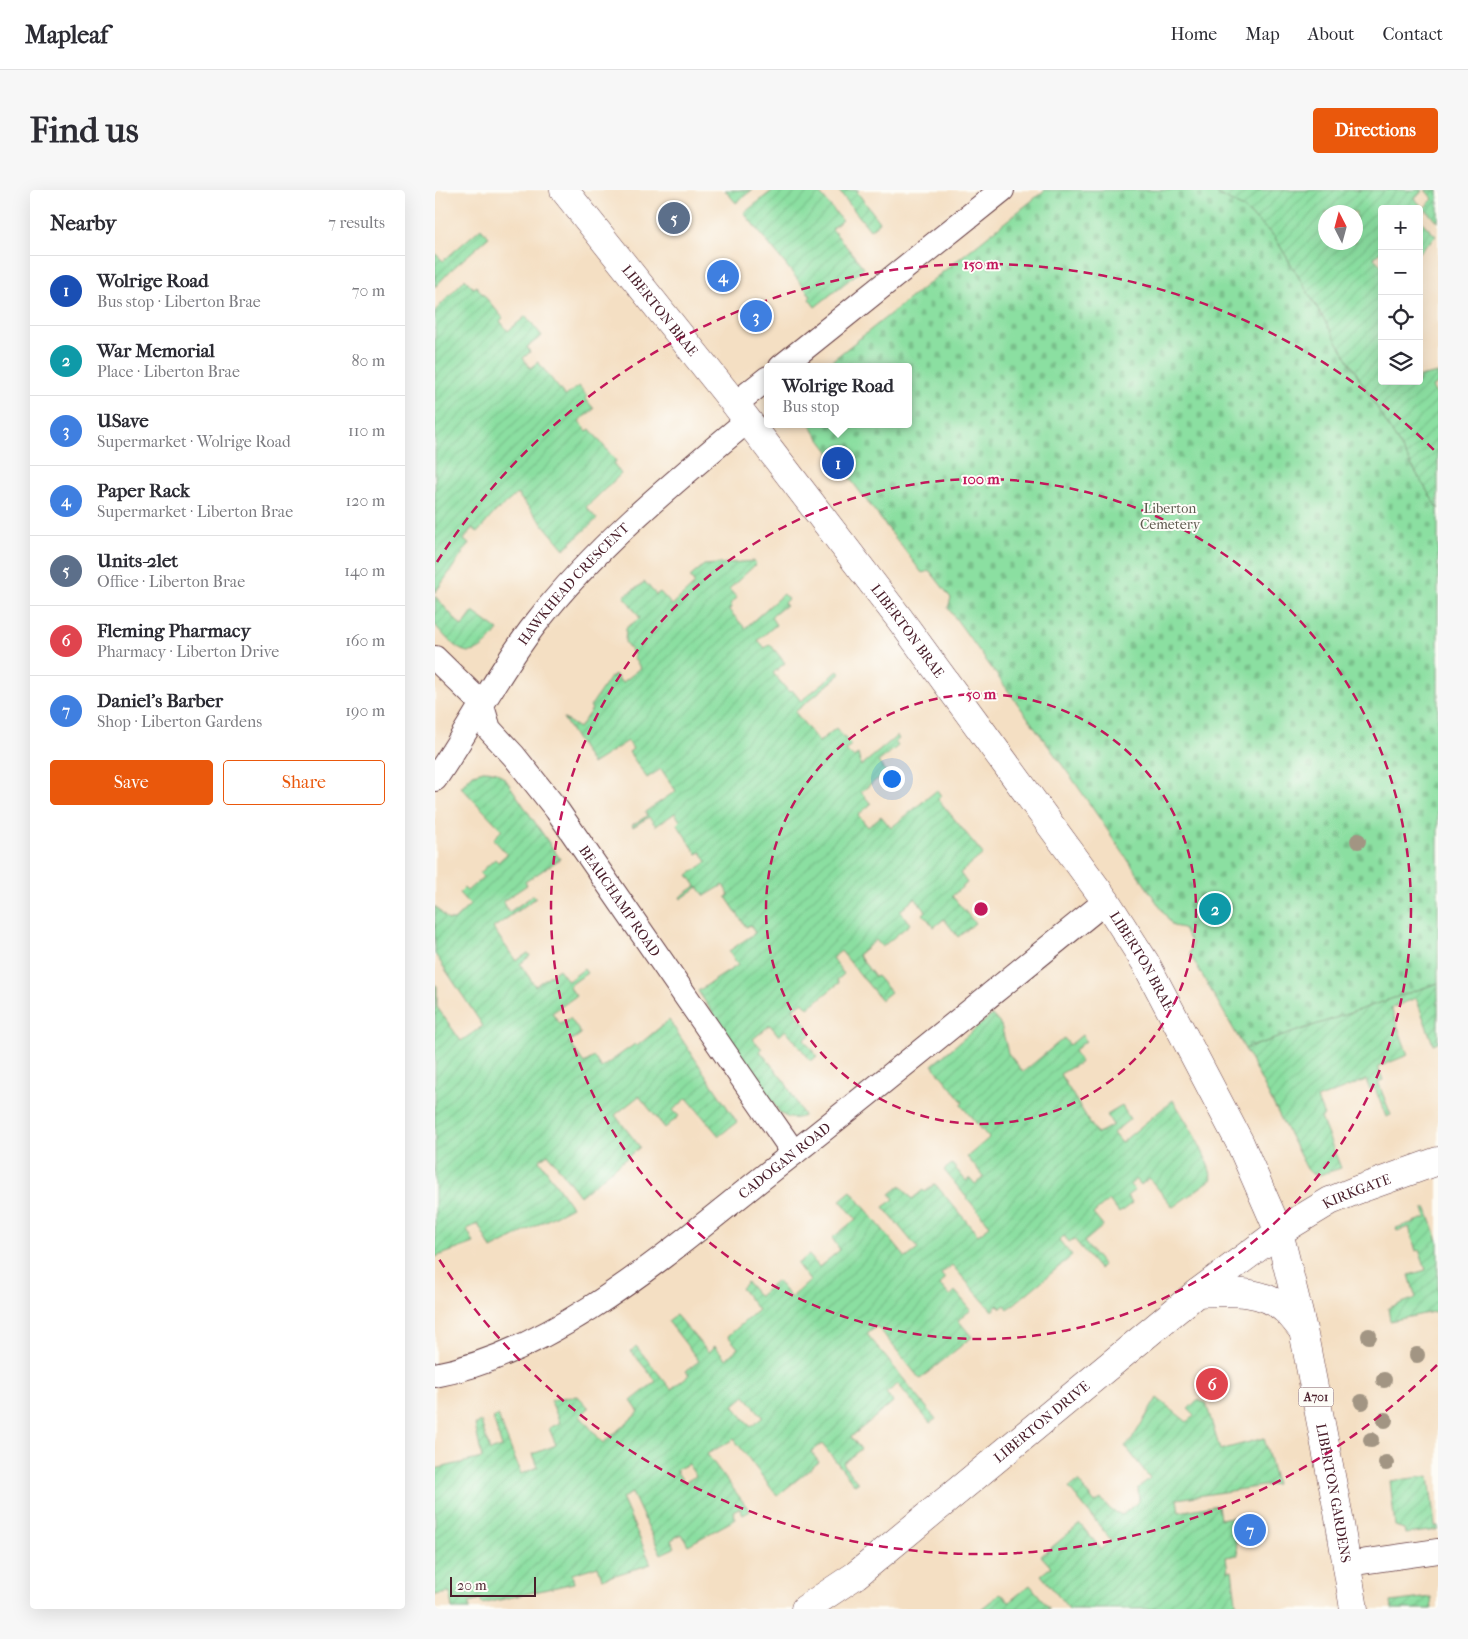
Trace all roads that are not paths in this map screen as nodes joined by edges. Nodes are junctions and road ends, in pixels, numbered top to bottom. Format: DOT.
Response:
graph roads {
  1 [pos="564,190"];
  2 [pos="1002,190"];
  3 [pos="786,363"];
  4 [pos="764,383"];
  5 [pos="741,412"];
  6 [pos="435,658"];
  7 [pos="481,703"];
  8 [pos="435,779"];
  9 [pos="1105,901"];
  10 [pos="794,1153"];
  11 [pos="1438,1161"];
  12 [pos="1279,1232"];
  13 [pos="1197,1293"];
  14 [pos="1303,1330"];
  15 [pos="435,1375"];
  16 [pos="1438,1551"];
  17 [pos="1347,1564"];
  18 [pos="805,1609"];
  19 [pos="1354,1609"];
  1 -- 5 [label="main road, LIBERTON BRAE / A701"];
  2 -- 3 [label="street"];
  4 -- 5 [label="street, HAWKHEAD CRESCENT"];
  5 -- 7 [label="street, HAWKHEAD CRESCENT"];
  5 -- 9 [label="main road, LIBERTON BRAE / A701"];
  6 -- 7 [label="street, BEAUCHAMP ROAD"];
  7 -- 8 [label="street, HAWKHEAD CRESCENT"];
  7 -- 10 [label="street, BEAUCHAMP ROAD"];
  9 -- 10 [label="street, CADOGAN ROAD"];
  9 -- 12 [label="main road, LIBERTON BRAE / A701"];
  10 -- 15 [label="street, CADOGAN ROAD"];
  11 -- 12 [label="main road, KIRKGATE"];
  12 -- 13 [label="main road, LIBERTON DRIVE"];
  12 -- 14 [label="main road, LIBERTON GARDENS / A701"];
  13 -- 14 [label="main road"];
  13 -- 18 [label="main road, LIBERTON DRIVE"];
  14 -- 17 [label="main road, LIBERTON GARDENS / A701"];
  16 -- 17 [label="street"];
  17 -- 19 [label="main road, LIBERTON GARDENS / A701"];
}
